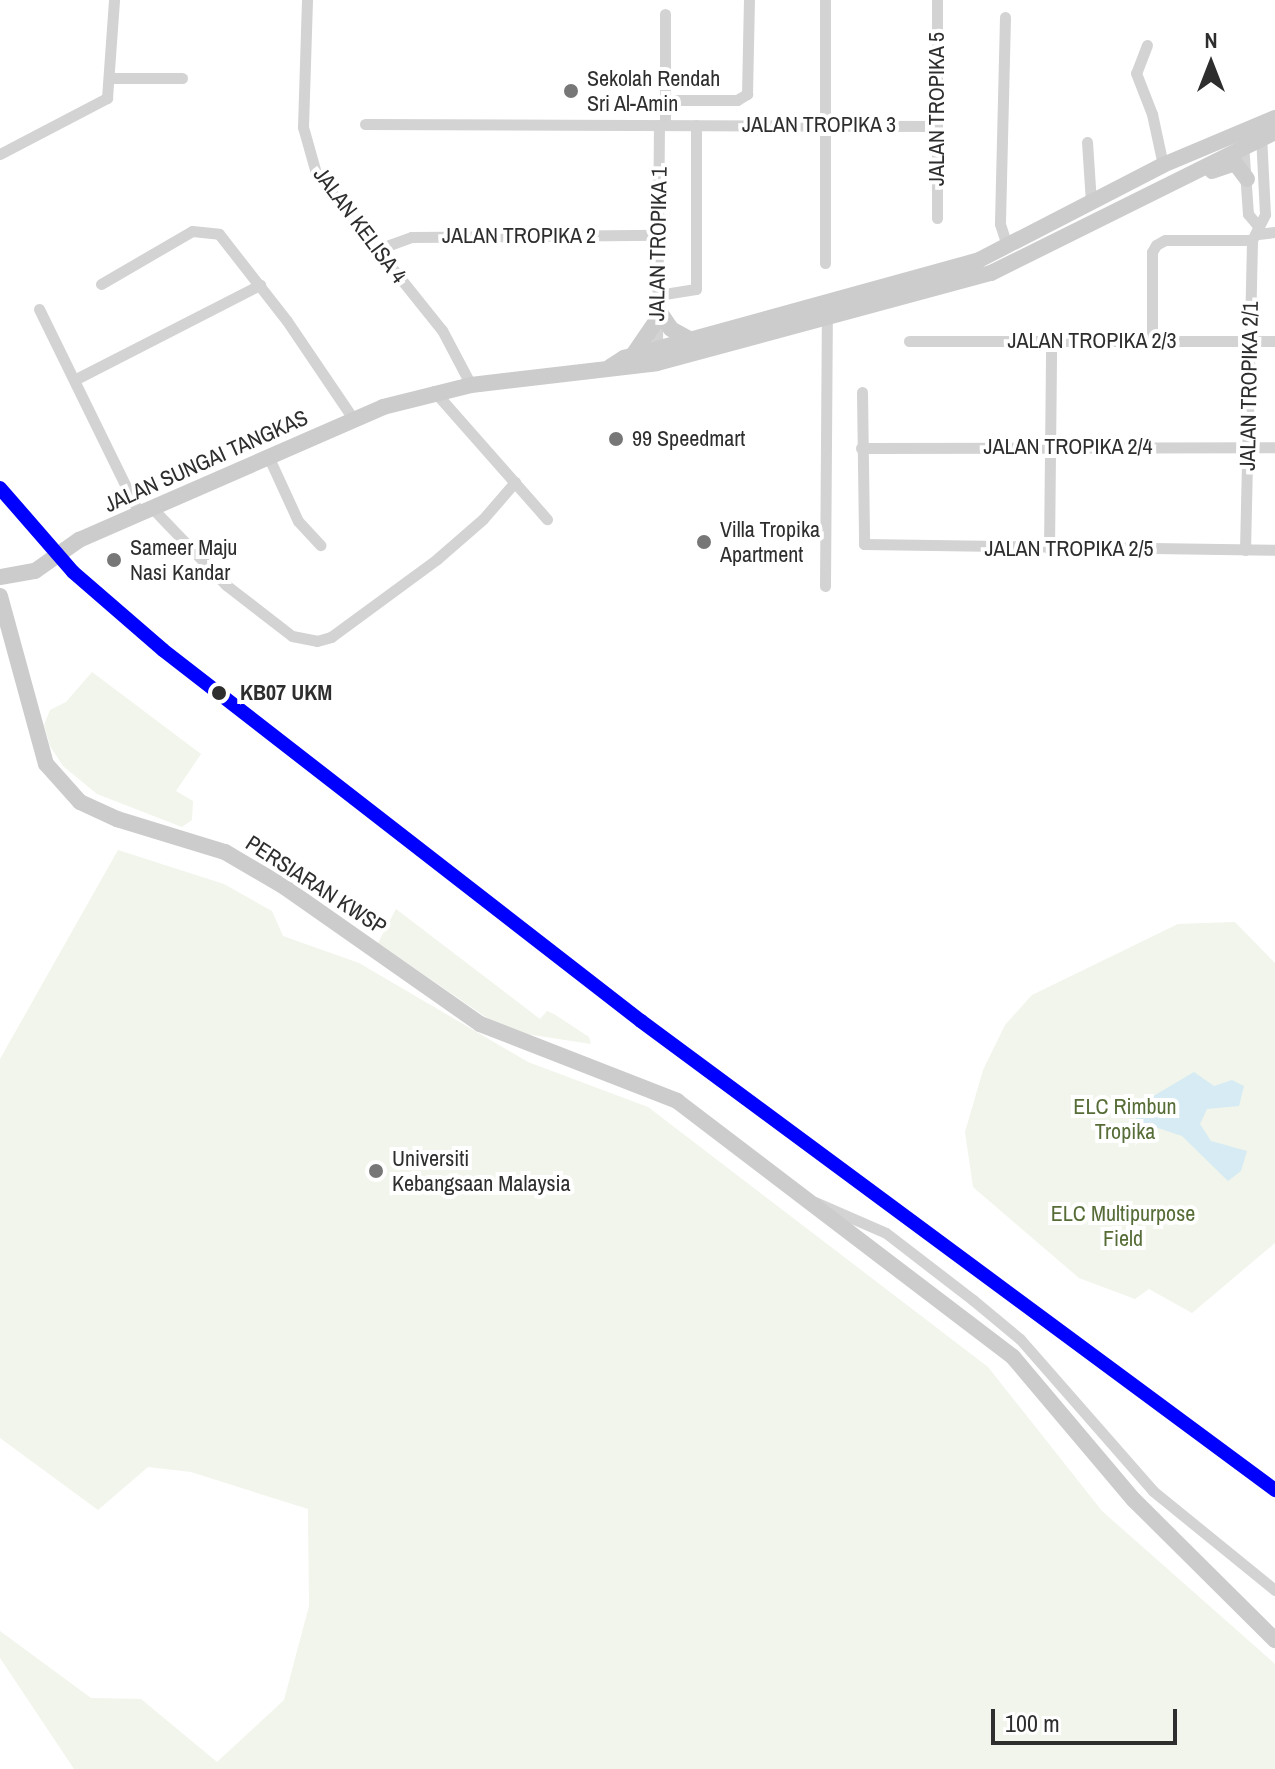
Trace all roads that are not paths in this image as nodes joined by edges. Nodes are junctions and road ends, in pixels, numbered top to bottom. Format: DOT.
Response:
graph roads {
  1 [pos="114,0"];
  2 [pos="307,0"];
  3 [pos="749,0"];
  4 [pos="825,0"];
  5 [pos="937,0"];
  6 [pos="665,14"];
  7 [pos="1005,17"];
  8 [pos="1147,45"];
  9 [pos="112,78"];
  10 [pos="182,78"];
  11 [pos="665,100"];
  12 [pos="1275,118"];
  13 [pos="365,124"];
  14 [pos="662,125"];
  15 [pos="696,125"];
  16 [pos="824,125"];
  17 [pos="937,126"];
  18 [pos="1264,131"];
  19 [pos="1242,138"];
  20 [pos="1087,142"];
  21 [pos="0,154"];
  22 [pos="1163,165"];
  23 [pos="1247,179"];
  24 [pos="1091,202"];
  25 [pos="1103,215"];
  26 [pos="937,218"];
  27 [pos="1275,232"];
  28 [pos="1256,233"];
  29 [pos="659,235"];
  30 [pos="1007,246"];
  31 [pos="381,248"];
  32 [pos="825,263"];
  33 [pos="101,284"];
  34 [pos="260,285"];
  35 [pos="658,308"];
  36 [pos="39,309"];
  37 [pos="827,310"];
  38 [pos="1152,340"];
  39 [pos="1249,340"];
  40 [pos="693,341"];
  41 [pos="909,341"];
  42 [pos="1051,341"];
  43 [pos="1275,341"];
  44 [pos="631,356"];
  45 [pos="657,357"];
  46 [pos="610,367"];
  47 [pos="76,379"];
  48 [pos="471,385"];
  49 [pos="439,390"];
  50 [pos="862,392"];
  51 [pos="354,420"];
  52 [pos="1050,447"];
  53 [pos="1247,447"];
  54 [pos="1275,447"];
  55 [pos="861,448"];
  56 [pos="269,458"];
  57 [pos="515,482"];
  58 [pos="147,512"];
  59 [pos="547,519"];
  60 [pos="320,545"];
  61 [pos="1049,549"];
  62 [pos="1245,550"];
  63 [pos="1275,550"];
  64 [pos="0,577"];
  65 [pos="825,586"];
  66 [pos="0,596"];
  67 [pos="810,1200"];
  68 [pos="1275,1590"];
  69 [pos="1275,1640"];
  1 -- 9 [label="street"];
  2 -- 31 [label="street, JALAN KELISA 4"];
  3 -- 11 [label="street"];
  4 -- 16 [label="street"];
  5 -- 17 [label="street, JALAN TROPIKA 5"];
  6 -- 11 [label="street, JALAN TROPIKA 1"];
  7 -- 30 [label="street"];
  8 -- 22 [label="street"];
  9 -- 10 [label="street"];
  9 -- 21 [label="street"];
  11 -- 14 [label="street, JALAN TROPIKA 1"];
  12 -- 18 [label="street"];
  13 -- 14 [label="street, JALAN TROPIKA 3"];
  14 -- 15 [label="street, JALAN TROPIKA 3"];
  14 -- 29 [label="street, JALAN TROPIKA 1"];
  15 -- 16 [label="street, JALAN TROPIKA 3"];
  15 -- 35 [label="street"];
  16 -- 17 [label="street, JALAN TROPIKA 3"];
  16 -- 32 [label="street"];
  17 -- 26 [label="street, JALAN TROPIKA 5"];
  18 -- 19 [label="street"];
  18 -- 28 [label="street"];
  19 -- 22 [label="street"];
  19 -- 23 [label="street"];
  19 -- 25 [label="street"];
  20 -- 24 [label="street"];
  22 -- 24 [label="street"];
  23 -- 25 [label="street"];
  23 -- 28 [label="street"];
  24 -- 30 [label="street"];
  25 -- 37 [label="street"];
  27 -- 28 [label="street"];
  28 -- 38 [label="street"];
  28 -- 39 [label="street, JALAN TROPIKA 2/1"];
  29 -- 31 [label="street, JALAN TROPIKA 2"];
  29 -- 35 [label="street, JALAN TROPIKA 1"];
  30 -- 37 [label="street"];
  31 -- 48 [label="street, JALAN KELISA 4"];
  33 -- 34 [label="street"];
  34 -- 47 [label="street"];
  34 -- 51 [label="street"];
  35 -- 40 [label="street"];
  35 -- 44 [label="street"];
  35 -- 45 [label="street, JALAN TROPIKA 1"];
  36 -- 47 [label="street"];
  37 -- 40 [label="street"];
  37 -- 45 [label="street"];
  37 -- 65 [label="street"];
  38 -- 39 [label="street, JALAN TROPIKA 2/3"];
  38 -- 42 [label="street, JALAN TROPIKA 2/3"];
  39 -- 43 [label="street, JALAN TROPIKA 2/3"];
  39 -- 53 [label="street, JALAN TROPIKA 2/1"];
  40 -- 45 [label="street"];
  41 -- 42 [label="street, JALAN TROPIKA 2/3"];
  42 -- 52 [label="street"];
  44 -- 45 [label="street"];
  44 -- 46 [label="street"];
  45 -- 46 [label="street, JALAN SUNGAI TANGKAS"];
  46 -- 48 [label="street, JALAN SUNGAI TANGKAS"];
  47 -- 58 [label="street"];
  48 -- 49 [label="street, JALAN SUNGAI TANGKAS"];
  49 -- 51 [label="street, JALAN SUNGAI TANGKAS"];
  49 -- 57 [label="street"];
  50 -- 55 [label="street"];
  51 -- 56 [label="street, JALAN SUNGAI TANGKAS"];
  52 -- 53 [label="street, JALAN TROPIKA 2/4"];
  52 -- 55 [label="street, JALAN TROPIKA 2/4"];
  52 -- 61 [label="street"];
  53 -- 54 [label="street, JALAN TROPIKA 2/4"];
  53 -- 62 [label="street, JALAN TROPIKA 2/1"];
  55 -- 61 [label="street, JALAN TROPIKA 2/5"];
  56 -- 58 [label="street, JALAN SUNGAI TANGKAS"];
  56 -- 60 [label="street"];
  57 -- 58 [label="street"];
  57 -- 59 [label="street"];
  58 -- 64 [label="street, JALAN SUNGAI TANGKAS"];
  61 -- 62 [label="street, JALAN TROPIKA 2/5"];
  62 -- 63 [label="street, JALAN TROPIKA 2/5"];
  66 -- 67 [label="street, PERSIARAN KWSP"];
  67 -- 68 [label="street"];
  67 -- 69 [label="street, PERSIARAN KWSP"];
}
